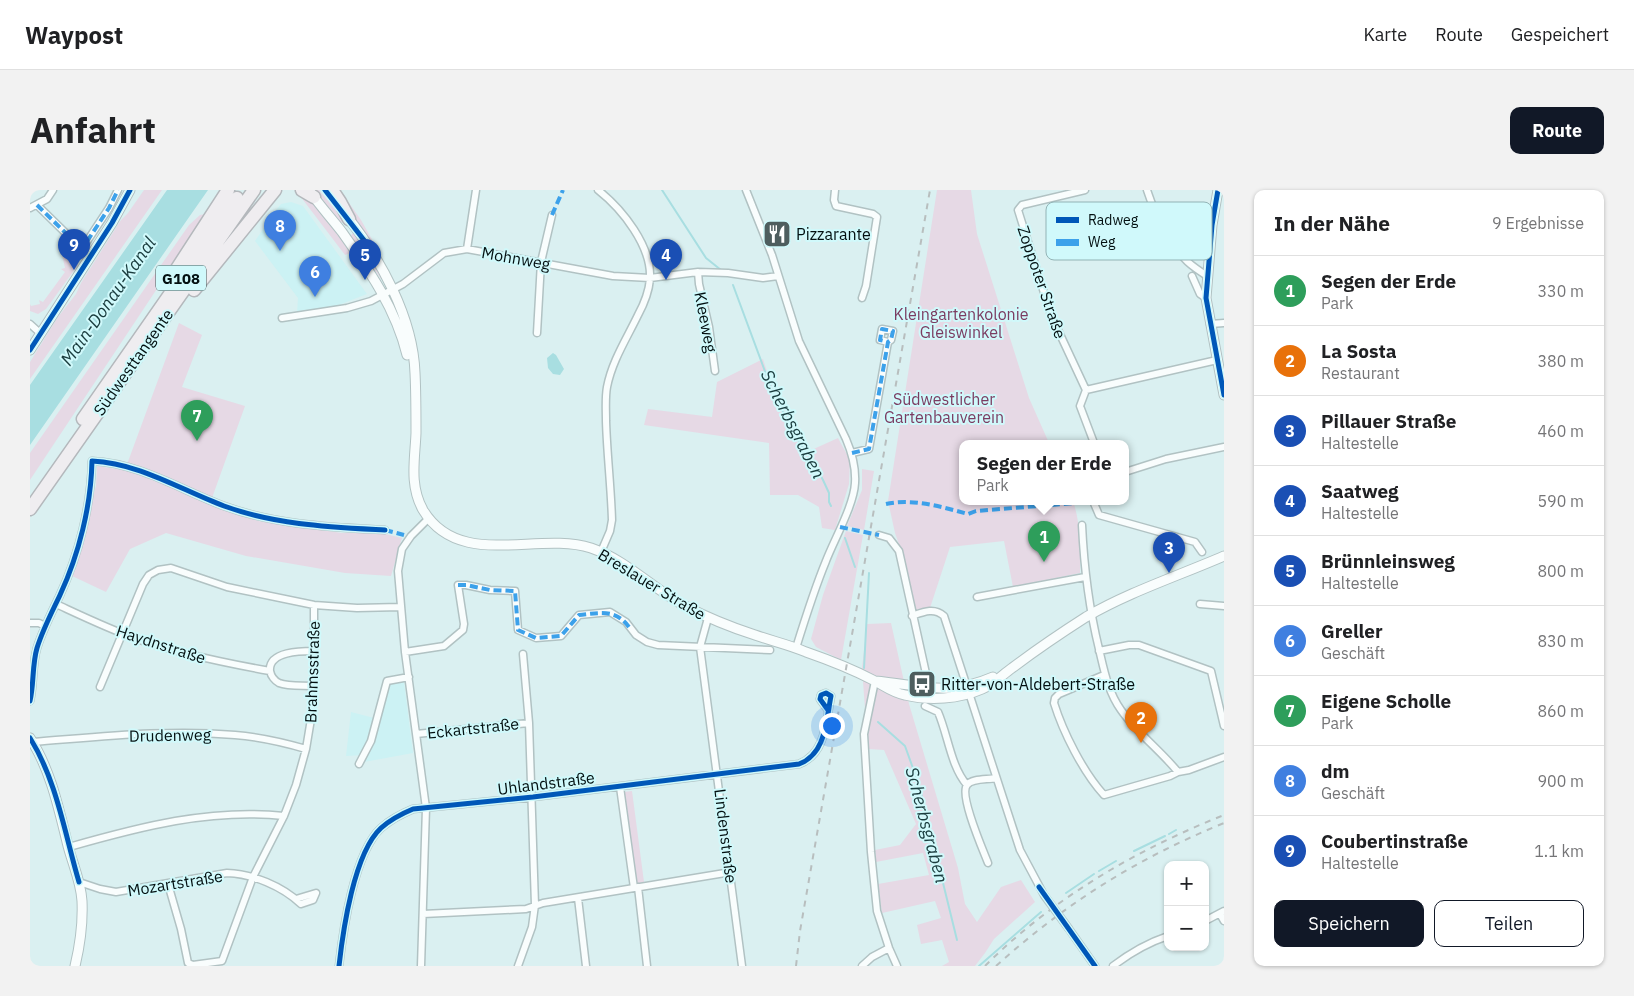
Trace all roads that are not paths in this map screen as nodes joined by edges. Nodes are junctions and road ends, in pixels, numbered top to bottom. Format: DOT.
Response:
graph roads {
  1 [pos="53,190"];
  2 [pos="118,190"];
  3 [pos="130,190"];
  4 [pos="228,190"];
  5 [pos="243,190"];
  6 [pos="254,190"];
  7 [pos="284,190"];
  8 [pos="302,190"];
  9 [pos="332,190"];
  10 [pos="476,190"];
  11 [pos="598,190"];
  12 [pos="746,190"];
  13 [pos="836,190"];
  14 [pos="1085,190"];
  15 [pos="1146,190"];
  16 [pos="1218,190"];
  17 [pos="316,192"];
  18 [pos="273,193"];
  19 [pos="1151,202"];
  20 [pos="33,206"];
  21 [pos="552,215"];
  22 [pos="349,219"];
  23 [pos="1212,219"];
  24 [pos="467,249"];
  25 [pos="1185,260"];
  26 [pos="1208,260"];
  27 [pos="541,262"];
  28 [pos="698,272"];
  29 [pos="778,276"];
  30 [pos="1192,276"];
  31 [pos="1207,276"];
  32 [pos="650,278"];
  33 [pos="393,290"];
  34 [pos="384,295"];
  35 [pos="862,298"];
  36 [pos="1206,298"];
  37 [pos="282,318"];
  38 [pos="1224,323"];
  39 [pos="30,324"];
  40 [pos="1210,324"];
  41 [pos="40,333"];
  42 [pos="537,333"];
  43 [pos="888,342"];
  44 [pos="30,350"];
  45 [pos="141,350"];
  46 [pos="1217,360"];
  47 [pos="120,366"];
  48 [pos="715,371"];
  49 [pos="1086,390"];
  50 [pos="1224,395"];
  51 [pos="416,399"];
  52 [pos="1093,440"];
  53 [pos="1224,447"];
  54 [pos="852,453"];
  55 [pos="1129,471"];
  56 [pos="30,495"];
  57 [pos="1095,505"];
  58 [pos="30,509"];
  59 [pos="429,518"];
  60 [pos="1082,524"];
  61 [pos="385,530"];
  62 [pos="879,535"];
  63 [pos="601,552"];
  64 [pos="1202,552"];
  65 [pos="1224,556"];
  66 [pos="1085,577"];
  67 [pos="977,597"];
  68 [pos="56,604"];
  69 [pos="1200,604"];
  70 [pos="314,605"];
  71 [pos="1224,606"];
  72 [pos="400,607"];
  73 [pos="1090,615"];
  74 [pos="912,616"];
  75 [pos="708,618"];
  76 [pos="30,624"];
  77 [pos="45,626"];
  78 [pos="122,633"];
  79 [pos="700,647"];
  80 [pos="796,648"];
  81 [pos="770,650"];
  82 [pos="314,651"];
  83 [pos="1099,651"];
  84 [pos="405,652"];
  85 [pos="523,654"];
  86 [pos="270,671"];
  87 [pos="1104,675"];
  88 [pos="409,677"];
  89 [pos="926,678"];
  90 [pos="875,681"];
  91 [pos="314,686"];
  92 [pos="100,687"];
  93 [pos="967,690"];
  94 [pos="30,701"];
  95 [pos="925,706"];
  96 [pos="828,710"];
  97 [pos="529,723"];
  98 [pos="1224,726"];
  99 [pos="416,734"];
  100 [pos="31,740"];
  101 [pos="306,748"];
  102 [pos="1224,757"];
  103 [pos="359,764"];
  104 [pos="1178,772"];
  105 [pos="718,775"];
  106 [pos="996,778"];
  107 [pos="967,785"];
  108 [pos="620,786"];
  109 [pos="533,797"];
  110 [pos="426,808"];
  111 [pos="284,816"];
  112 [pos="68,847"];
  113 [pos="988,863"];
  114 [pos="730,872"];
  115 [pos="253,877"];
  116 [pos="80,882"];
  117 [pos="168,884"];
  118 [pos="636,887"];
  119 [pos="578,898"];
  120 [pos="296,899"];
  121 [pos="535,905"];
  122 [pos="1222,913"];
  123 [pos="423,914"];
  124 [pos="1209,919"];
  125 [pos="1224,921"];
  126 [pos="1164,937"];
  127 [pos="889,948"];
  128 [pos="76,966"];
  129 [pos="339,966"];
  130 [pos="421,966"];
  131 [pos="518,966"];
  132 [pos="586,966"];
  133 [pos="647,966"];
  134 [pos="742,966"];
  135 [pos="862,966"];
  136 [pos="897,966"];
  137 [pos="1095,966"];
  138 [pos="1113,966"];
  1 -- 20 [label="street"];
  2 -- 20 [label="street"];
  3 -- 41 [label="main road"];
  4 -- 47 [label="highway"];
  5 -- 47 [label="highway, Südwesttangente / G108"];
  6 -- 45 [label="highway, Südwesttangente / G108"];
  7 -- 18 [label="highway"];
  8 -- 17 [label="highway"];
  9 -- 22 [label="highway"];
  10 -- 24 [label="street"];
  11 -- 32 [label="street"];
  12 -- 29 [label="street"];
  13 -- 35 [label="street"];
  14 -- 49 [label="street, Zoppoter Straße"];
  15 -- 19 [label="street"];
  16 -- 23 [label="main road"];
  17 -- 22 [label="main road, Breslauer Straße"];
  17 -- 34 [label="main road, Breslauer Straße"];
  18 -- 45 [label="highway"];
  21 -- 27 [label="street"];
  22 -- 33 [label="main road, Breslauer Straße"];
  24 -- 27 [label="street, Mohnweg"];
  24 -- 33 [label="street, Mohnweg"];
  25 -- 31 [label="street"];
  26 -- 31 [label="main road"];
  27 -- 32 [label="street, Mohnweg"];
  27 -- 42 [label="street"];
  28 -- 29 [label="street, Mohnweg"];
  28 -- 32 [label="street, Mohnweg"];
  28 -- 48 [label="street, Kleeweg"];
  29 -- 54 [label="street"];
  30 -- 36 [label="street"];
  31 -- 36 [label="main road"];
  32 -- 63 [label="street"];
  33 -- 34 [label="street"];
  33 -- 51 [label="main road, Breslauer Straße"];
  34 -- 37 [label="street"];
  34 -- 51 [label="main road, Breslauer Straße"];
  36 -- 40 [label="main road"];
  38 -- 40 [label="street"];
  39 -- 41 [label="street"];
  40 -- 46 [label="main road"];
  41 -- 44 [label="main road"];
  43 -- 54 [label="street"];
  45 -- 58 [label="highway, Südwesttangente / G108"];
  46 -- 49 [label="street"];
  46 -- 50 [label="main road"];
  47 -- 56 [label="highway, Südwesttangente / G108"];
  49 -- 52 [label="street"];
  51 -- 59 [label="main road, Breslauer Straße"];
  53 -- 55 [label="street"];
  54 -- 80 [label="street"];
  57 -- 64 [label="street"];
  59 -- 63 [label="main road, Breslauer Straße"];
  59 -- 72 [label="street"];
  60 -- 66 [label="street"];
  61 -- 68 [label="street"];
  62 -- 74 [label="street"];
  63 -- 75 [label="main road, Breslauer Straße"];
  65 -- 73 [label="main road, Breslauer Straße"];
  66 -- 67 [label="street"];
  66 -- 73 [label="street"];
  68 -- 77 [label="street"];
  68 -- 78 [label="street, Haydnstraße"];
  69 -- 71 [label="street"];
  70 -- 72 [label="street"];
  70 -- 78 [label="street"];
  70 -- 82 [label="street, Brahmsstraße"];
  72 -- 84 [label="street"];
  73 -- 83 [label="street"];
  73 -- 93 [label="main road, Breslauer Straße"];
  74 -- 89 [label="street"];
  74 -- 93 [label="street"];
  75 -- 79 [label="street, Lindenstraße"];
  75 -- 80 [label="main road, Breslauer Straße"];
  76 -- 77 [label="street"];
  77 -- 94 [label="street"];
  78 -- 86 [label="street, Haydnstraße"];
  78 -- 92 [label="street"];
  79 -- 81 [label="street"];
  79 -- 84 [label="street"];
  79 -- 105 [label="street, Lindenstraße"];
  80 -- 90 [label="main road, Breslauer Straße"];
  82 -- 86 [label="street"];
  82 -- 91 [label="street, Brahmsstraße"];
  83 -- 87 [label="street"];
  83 -- 98 [label="street"];
  84 -- 88 [label="street"];
  85 -- 97 [label="street"];
  86 -- 91 [label="street, Haydnstraße"];
  87 -- 104 [label="street"];
  87 -- 104 [label="street"];
  88 -- 99 [label="street"];
  88 -- 103 [label="street"];
  90 -- 93 [label="main road, Breslauer Straße"];
  90 -- 127 [label="street"];
  91 -- 101 [label="street, Brahmsstraße"];
  93 -- 106 [label="street"];
  95 -- 107 [label="street"];
  96 -- 105 [label="street, Uhlandstraße"];
  97 -- 99 [label="street, Eckartstraße"];
  97 -- 109 [label="street"];
  99 -- 110 [label="street"];
  100 -- 101 [label="street, Drudenweg"];
  100 -- 112 [label="main road"];
  101 -- 111 [label="street, Brahmsstraße"];
  102 -- 104 [label="street"];
  105 -- 108 [label="street, Uhlandstraße"];
  105 -- 114 [label="street, Lindenstraße"];
  106 -- 107 [label="street"];
  106 -- 137 [label="street, bridge"];
  107 -- 113 [label="street"];
  108 -- 109 [label="street, Uhlandstraße"];
  108 -- 118 [label="street"];
  109 -- 110 [label="street, Uhlandstraße"];
  109 -- 121 [label="street"];
  110 -- 123 [label="street"];
  110 -- 129 [label="street, Uhlandstraße"];
  111 -- 112 [label="street"];
  111 -- 115 [label="street, Brahmsstraße"];
  112 -- 116 [label="main road"];
  114 -- 118 [label="street"];
  114 -- 134 [label="street, Lindenstraße"];
  115 -- 117 [label="street, Mozartstraße"];
  115 -- 117 [label="street, Brahmsstraße"];
  115 -- 120 [label="street, Mozartstraße"];
  116 -- 117 [label="street, Mozartstraße"];
  116 -- 128 [label="main road"];
  118 -- 119 [label="street"];
  118 -- 133 [label="street"];
  119 -- 121 [label="street"];
  119 -- 132 [label="street"];
  121 -- 123 [label="street"];
  121 -- 131 [label="street"];
  122 -- 124 [label="street"];
  122 -- 125 [label="street"];
  123 -- 130 [label="street"];
  126 -- 138 [label="street"];
  127 -- 135 [label="street"];
  127 -- 136 [label="street"];
}
